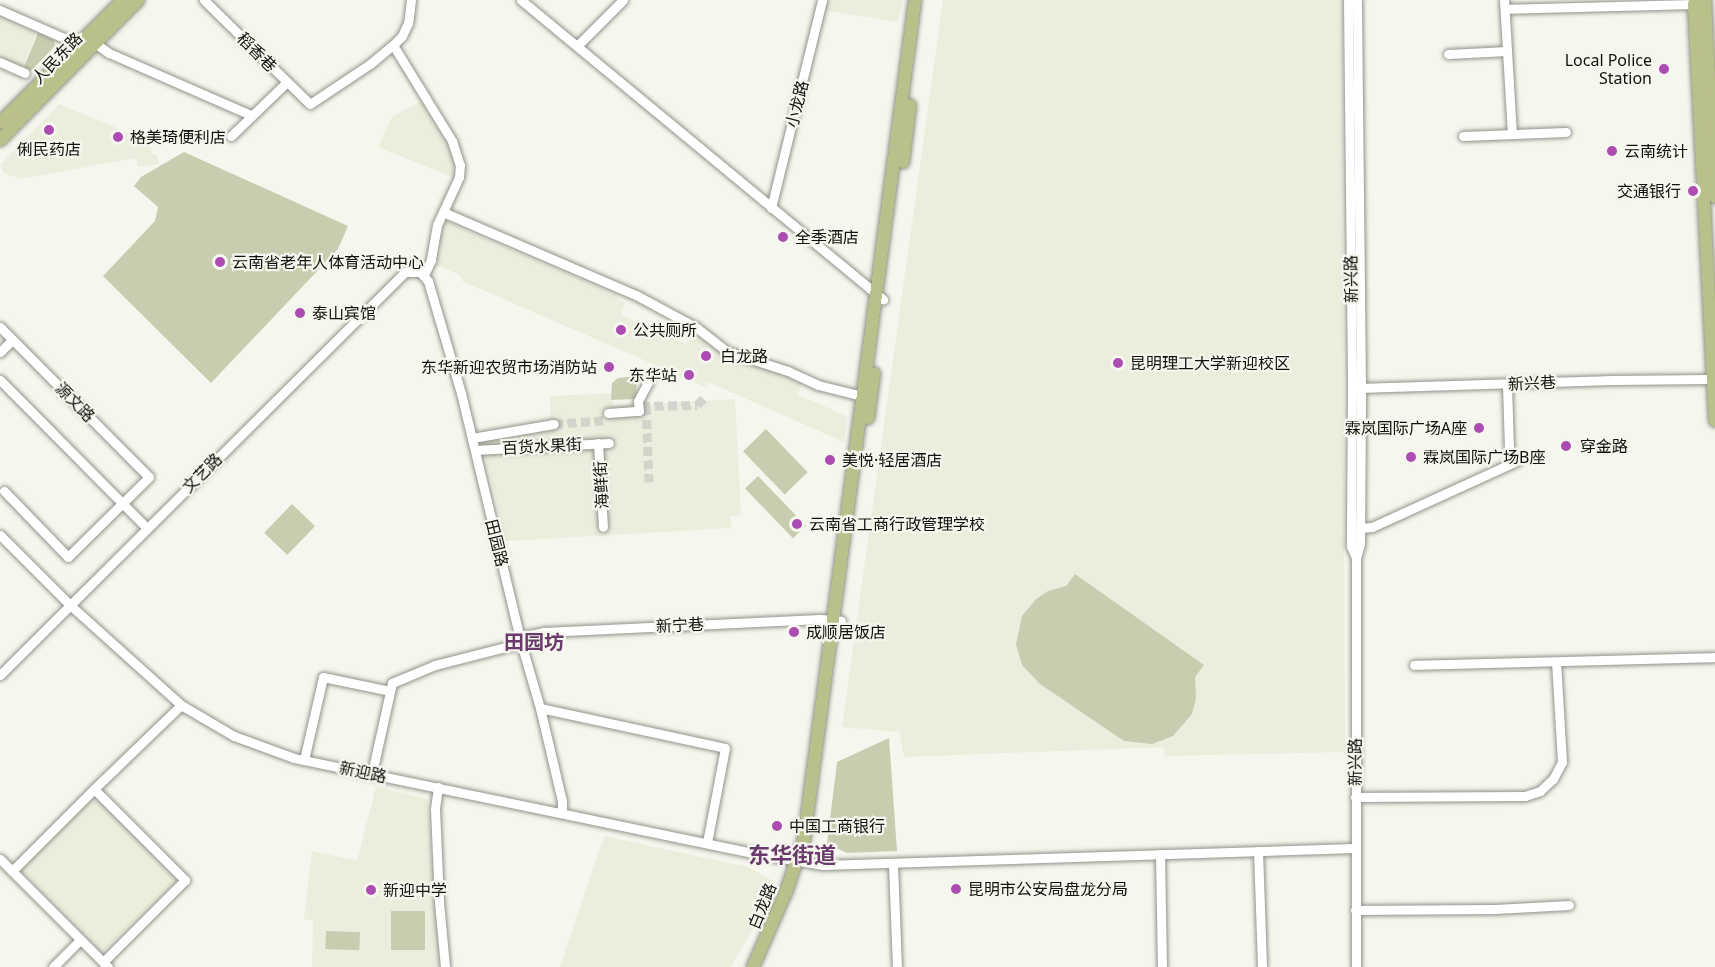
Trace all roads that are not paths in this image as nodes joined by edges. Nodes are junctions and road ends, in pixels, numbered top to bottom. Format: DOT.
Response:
graph roads {
  1 [pos="123,0"];
  2 [pos="138,0"];
  3 [pos="204,0"];
  4 [pos="411,0"];
  5 [pos="521,0"];
  6 [pos="622,0"];
  7 [pos="822,0"];
  8 [pos="915,0"];
  9 [pos="924,0"];
  10 [pos="1348,0"];
  11 [pos="1357,0"];
  12 [pos="1702,3"];
  13 [pos="1505,5"];
  14 [pos="0,10"];
  15 [pos="95,43"];
  16 [pos="78,44"];
  17 [pos="393,45"];
  18 [pos="577,46"];
  19 [pos="1508,53"];
  20 [pos="1448,54"];
  21 [pos="0,62"];
  22 [pos="25,73"];
  23 [pos="287,82"];
  24 [pos="252,115"];
  25 [pos="0,123"];
  26 [pos="1566,132"];
  27 [pos="1512,134"];
  28 [pos="231,136"];
  29 [pos="1463,136"];
  30 [pos="0,140"];
  31 [pos="1715,196"];
  32 [pos="771,208"];
  33 [pos="443,212"];
  34 [pos="424,275"];
  35 [pos="880,298"];
  36 [pos="0,327"];
  37 [pos="12,340"];
  38 [pos="0,352"];
  39 [pos="1711,379"];
  40 [pos="0,380"];
  41 [pos="649,380"];
  42 [pos="1507,385"];
  43 [pos="1357,388"];
  44 [pos="862,396"];
  45 [pos="608,413"];
  46 [pos="1715,420"];
  47 [pos="554,424"];
  48 [pos="471,438"];
  49 [pos="598,443"];
  50 [pos="609,443"];
  51 [pos="474,450"];
  52 [pos="1509,450"];
  53 [pos="1516,460"];
  54 [pos="4,491"];
  55 [pos="122,504"];
  56 [pos="603,527"];
  57 [pos="147,528"];
  58 [pos="1360,528"];
  59 [pos="0,535"];
  60 [pos="1356,558"];
  61 [pos="70,605"];
  62 [pos="837,620"];
  63 [pos="521,640"];
  64 [pos="1715,657"];
  65 [pos="1556,662"];
  66 [pos="1414,666"];
  67 [pos="0,675"];
  68 [pos="390,691"];
  69 [pos="181,705"];
  70 [pos="540,708"];
  71 [pos="304,760"];
  72 [pos="372,773"];
  73 [pos="438,787"];
  74 [pos="94,789"];
  75 [pos="1355,797"];
  76 [pos="562,813"];
  77 [pos="706,842"];
  78 [pos="1355,848"];
  79 [pos="1258,850"];
  80 [pos="1160,854"];
  81 [pos="0,859"];
  82 [pos="802,862"];
  83 [pos="894,864"];
  84 [pos="12,871"];
  85 [pos="1569,905"];
  86 [pos="1355,910"];
  87 [pos="80,940"];
  88 [pos="105,964"];
  89 [pos="53,967"];
  90 [pos="445,967"];
  91 [pos="753,967"];
  92 [pos="763,967"];
  93 [pos="897,967"];
  94 [pos="1161,967"];
  95 [pos="1262,967"];
  96 [pos="1356,967"];
  1 -- 16 [label="main road, 人民东路"];
  2 -- 15 [label="main road, 人民东路"];
  3 -- 23 [label="street, 稻香巷"];
  4 -- 17 [label="street"];
  5 -- 18 [label="street"];
  6 -- 18 [label="street"];
  7 -- 32 [label="street, 小龙路"];
  8 -- 35 [label="main road, 白龙路"];
  9 -- 35 [label="main road, 白龙路"];
  10 -- 43 [label="street, 新兴路"];
  11 -- 43 [label="street, 新兴路"];
  12 -- 13 [label="street"];
  12 -- 31 [label="main road"];
  12 -- 39 [label="main road"];
  13 -- 19 [label="street"];
  14 -- 16 [label="street"];
  15 -- 24 [label="street"];
  15 -- 30 [label="main road, 人民东路"];
  16 -- 25 [label="main road, 人民东路"];
  17 -- 23 [label="street, 稻香巷"];
  17 -- 33 [label="street"];
  18 -- 32 [label="street"];
  19 -- 20 [label="street"];
  19 -- 27 [label="street"];
  21 -- 22 [label="street"];
  23 -- 24 [label="street"];
  24 -- 28 [label="street"];
  26 -- 27 [label="street"];
  27 -- 29 [label="street"];
  32 -- 35 [label="street"];
  33 -- 34 [label="street"];
  33 -- 44 [label="street"];
  34 -- 48 [label="street, 田园路"];
  34 -- 57 [label="street, 文艺路"];
  35 -- 44 [label="main road, 白龙路"];
  35 -- 62 [label="main road, 白龙路"];
  36 -- 37 [label="street, 源文路"];
  37 -- 38 [label="street"];
  37 -- 55 [label="street, 源文路"];
  39 -- 42 [label="street, 新兴巷"];
  39 -- 46 [label="main road"];
  40 -- 55 [label="street"];
  41 -- 45 [label="street"];
  42 -- 43 [label="street, 新兴巷"];
  42 -- 52 [label="street"];
  43 -- 58 [label="street, 新兴路"];
  43 -- 60 [label="street, 新兴路"];
  44 -- 62 [label="main road, 白龙路"];
  47 -- 48 [label="street"];
  48 -- 51 [label="street, 田园路"];
  49 -- 50 [label="street, 百货水果街"];
  49 -- 51 [label="street, 百货水果街"];
  49 -- 56 [label="street, 海鲜街"];
  51 -- 63 [label="street, 田园路"];
  53 -- 58 [label="street"];
  54 -- 55 [label="street"];
  55 -- 57 [label="street"];
  57 -- 61 [label="street, 文艺路"];
  58 -- 60 [label="street, 新兴路"];
  59 -- 61 [label="street, 新迎路"];
  60 -- 75 [label="street, 新兴路"];
  61 -- 67 [label="street, 文艺路"];
  61 -- 69 [label="street, 新迎路"];
  62 -- 63 [label="street, 新宁巷"];
  62 -- 82 [label="main road, 白龙路"];
  63 -- 68 [label="street, 新宁巷"];
  63 -- 70 [label="street, 田园路"];
  64 -- 65 [label="street"];
  65 -- 66 [label="street"];
  65 -- 75 [label="street"];
  68 -- 71 [label="street"];
  68 -- 72 [label="street"];
  69 -- 71 [label="street, 新迎路"];
  69 -- 74 [label="street"];
  70 -- 76 [label="street, 田园路"];
  70 -- 77 [label="street"];
  71 -- 72 [label="street, 新迎路"];
  72 -- 73 [label="street, 新迎路"];
  73 -- 76 [label="street, 新迎路"];
  73 -- 90 [label="street"];
  74 -- 84 [label="street"];
  74 -- 88 [label="street"];
  75 -- 78 [label="street, 新兴路"];
  76 -- 77 [label="street, 新迎路"];
  77 -- 82 [label="street, 新迎路"];
  78 -- 79 [label="street, 新迎路"];
  78 -- 86 [label="street, 新兴路"];
  79 -- 80 [label="street, 新迎路"];
  79 -- 95 [label="street"];
  80 -- 83 [label="street, 新迎路"];
  80 -- 94 [label="street"];
  81 -- 84 [label="street"];
  82 -- 83 [label="street, 新迎路"];
  82 -- 91 [label="main road, 白龙路"];
  82 -- 92 [label="main road, 白龙路"];
  83 -- 93 [label="street"];
  84 -- 87 [label="street"];
  85 -- 86 [label="street"];
  86 -- 96 [label="street, 新兴路"];
  87 -- 88 [label="street"];
  87 -- 89 [label="street"];
}
